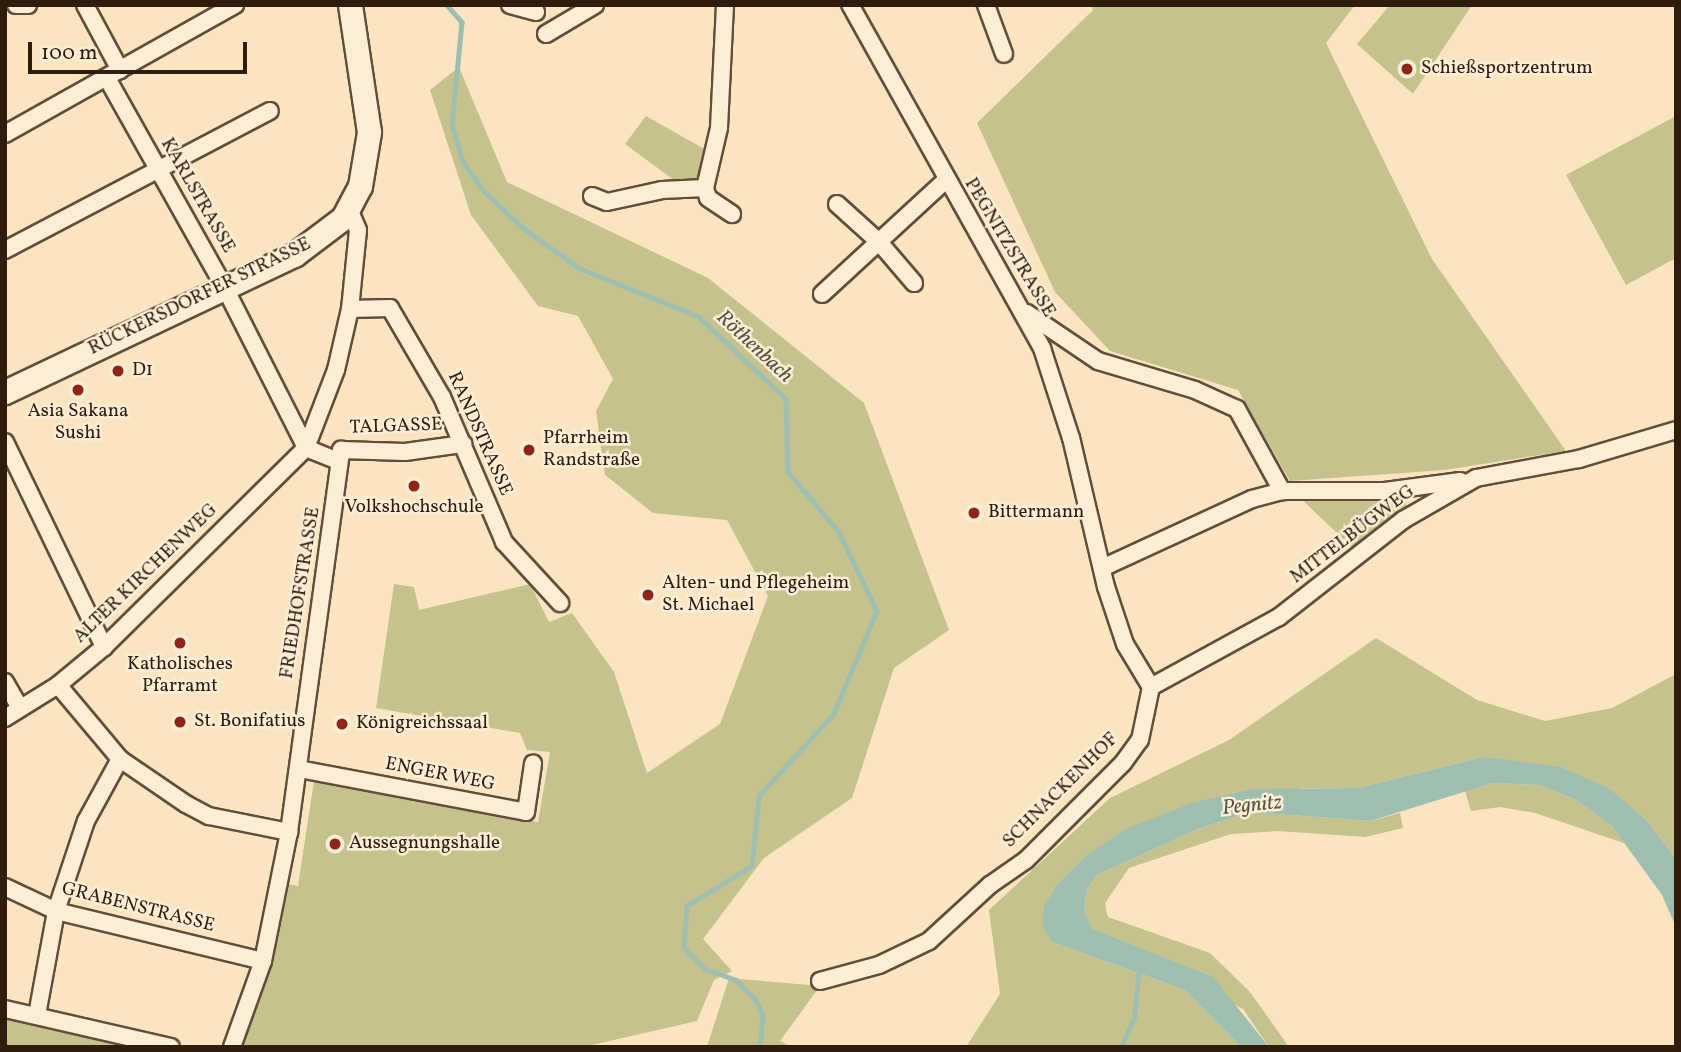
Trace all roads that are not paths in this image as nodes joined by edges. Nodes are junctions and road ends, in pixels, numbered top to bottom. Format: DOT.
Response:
graph roads {
  1 [pos="16,5"];
  2 [pos="28,5"];
  3 [pos="85,5"];
  4 [pos="235,5"];
  5 [pos="350,5"];
  6 [pos="510,5"];
  7 [pos="595,5"];
  8 [pos="725,5"];
  9 [pos="850,5"];
  10 [pos="986,5"];
  11 [pos="536,12"];
  12 [pos="546,34"];
  13 [pos="1004,54"];
  14 [pos="114,74"];
  15 [pos="270,111"];
  16 [pos="5,134"];
  17 [pos="158,170"];
  18 [pos="945,181"];
  19 [pos="705,188"];
  20 [pos="592,196"];
  21 [pos="837,204"];
  22 [pos="349,209"];
  23 [pos="732,215"];
  24 [pos="879,242"];
  25 [pos="5,250"];
  26 [pos="914,283"];
  27 [pos="225,289"];
  28 [pos="822,294"];
  29 [pos="350,309"];
  30 [pos="1025,312"];
  31 [pos="5,392"];
  32 [pos="1676,430"];
  33 [pos="5,442"];
  34 [pos="463,444"];
  35 [pos="306,447"];
  36 [pos="339,461"];
  37 [pos="1476,478"];
  38 [pos="1282,491"];
  39 [pos="1102,568"];
  40 [pos="560,603"];
  41 [pos="104,646"];
  42 [pos="5,682"];
  43 [pos="58,685"];
  44 [pos="1151,687"];
  45 [pos="20,708"];
  46 [pos="5,718"];
  47 [pos="120,759"];
  48 [pos="533,764"];
  49 [pos="299,768"];
  50 [pos="289,832"];
  51 [pos="5,887"];
  52 [pos="56,911"];
  53 [pos="263,961"];
  54 [pos="820,981"];
  55 [pos="5,1009"];
  56 [pos="37,1015"];
  57 [pos="170,1047"];
  58 [pos="232,1047"];
  1 -- 2 [label="street"];
  3 -- 14 [label="street, KARLSTRASSE"];
  4 -- 14 [label="street"];
  5 -- 22 [label="main road, RÜCKERSDORFER STRASSE"];
  6 -- 11 [label="street"];
  7 -- 12 [label="street"];
  8 -- 19 [label="street"];
  9 -- 18 [label="street, PEGNITZSTRASSE"];
  10 -- 13 [label="street"];
  14 -- 16 [label="street"];
  14 -- 17 [label="street, KARLSTRASSE"];
  15 -- 17 [label="street"];
  17 -- 25 [label="street"];
  17 -- 27 [label="street, KARLSTRASSE"];
  18 -- 24 [label="street"];
  18 -- 30 [label="street, PEGNITZSTRASSE"];
  19 -- 20 [label="street"];
  19 -- 23 [label="street"];
  21 -- 24 [label="street"];
  22 -- 27 [label="main road, RÜCKERSDORFER STRASSE"];
  22 -- 29 [label="street"];
  24 -- 26 [label="street"];
  24 -- 28 [label="street"];
  27 -- 31 [label="main road, RÜCKERSDORFER STRASSE"];
  27 -- 35 [label="street, KARLSTRASSE"];
  29 -- 34 [label="street, RANDSTRASSE"];
  29 -- 35 [label="street"];
  30 -- 38 [label="street"];
  30 -- 39 [label="street, PEGNITZSTRASSE"];
  32 -- 37 [label="street, MITTELBÜGWEG"];
  33 -- 41 [label="street"];
  34 -- 36 [label="street, TALGASSE"];
  34 -- 40 [label="street, RANDSTRASSE"];
  35 -- 36 [label="street"];
  35 -- 41 [label="street, ALTER KIRCHENWEG"];
  36 -- 49 [label="street, FRIEDHOFSTRASSE"];
  37 -- 38 [label="street"];
  37 -- 44 [label="street, MITTELBÜGWEG"];
  38 -- 39 [label="street"];
  39 -- 44 [label="street"];
  41 -- 43 [label="street, ALTER KIRCHENWEG"];
  42 -- 45 [label="street"];
  43 -- 45 [label="street, ALTER KIRCHENWEG"];
  43 -- 47 [label="street"];
  44 -- 54 [label="street, SCHNACKENHOF"];
  45 -- 46 [label="street, ALTER KIRCHENWEG"];
  47 -- 50 [label="street"];
  47 -- 52 [label="street"];
  48 -- 49 [label="street, ENGER WEG"];
  49 -- 50 [label="street, FRIEDHOFSTRASSE"];
  50 -- 53 [label="street, FRIEDHOFSTRASSE"];
  51 -- 52 [label="street, GRABENSTRASSE"];
  52 -- 53 [label="street, GRABENSTRASSE"];
  52 -- 56 [label="street"];
  53 -- 58 [label="street, FRIEDHOFSTRASSE"];
  55 -- 56 [label="street"];
  56 -- 57 [label="street"];
}
